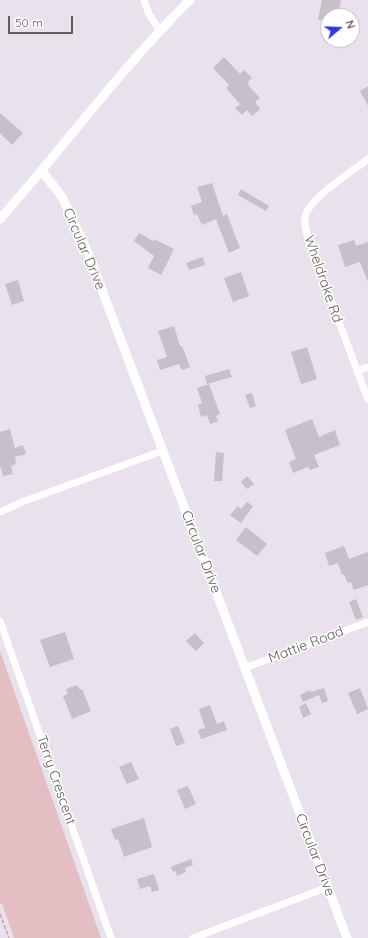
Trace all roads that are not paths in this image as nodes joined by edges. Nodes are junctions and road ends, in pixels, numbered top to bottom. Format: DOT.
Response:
graph roads {
  1 [pos="144,0"];
  2 [pos="190,0"];
  3 [pos="160,31"];
  4 [pos="368,159"];
  5 [pos="42,172"];
  6 [pos="0,219"];
  7 [pos="368,367"];
  8 [pos="357,371"];
  9 [pos="368,400"];
  10 [pos="162,451"];
  11 [pos="0,512"];
  12 [pos="0,621"];
  13 [pos="368,622"];
  14 [pos="245,668"];
  15 [pos="328,887"];
  16 [pos="111,938"];
  17 [pos="193,938"];
  18 [pos="347,938"];
  1 -- 3 [label="street"];
  2 -- 3 [label="street"];
  3 -- 5 [label="street"];
  4 -- 8 [label="street, Wheldrake Rd"];
  5 -- 6 [label="street"];
  5 -- 10 [label="street, Circular Drive"];
  7 -- 8 [label="street"];
  8 -- 9 [label="street, Wheldrake Rd"];
  10 -- 11 [label="street"];
  10 -- 14 [label="street, Circular Drive"];
  12 -- 16 [label="street, Terry Crescent"];
  13 -- 14 [label="street, Mattie Road"];
  14 -- 15 [label="street, Circular Drive"];
  15 -- 17 [label="street"];
  15 -- 18 [label="street, Circular Drive"];
}
